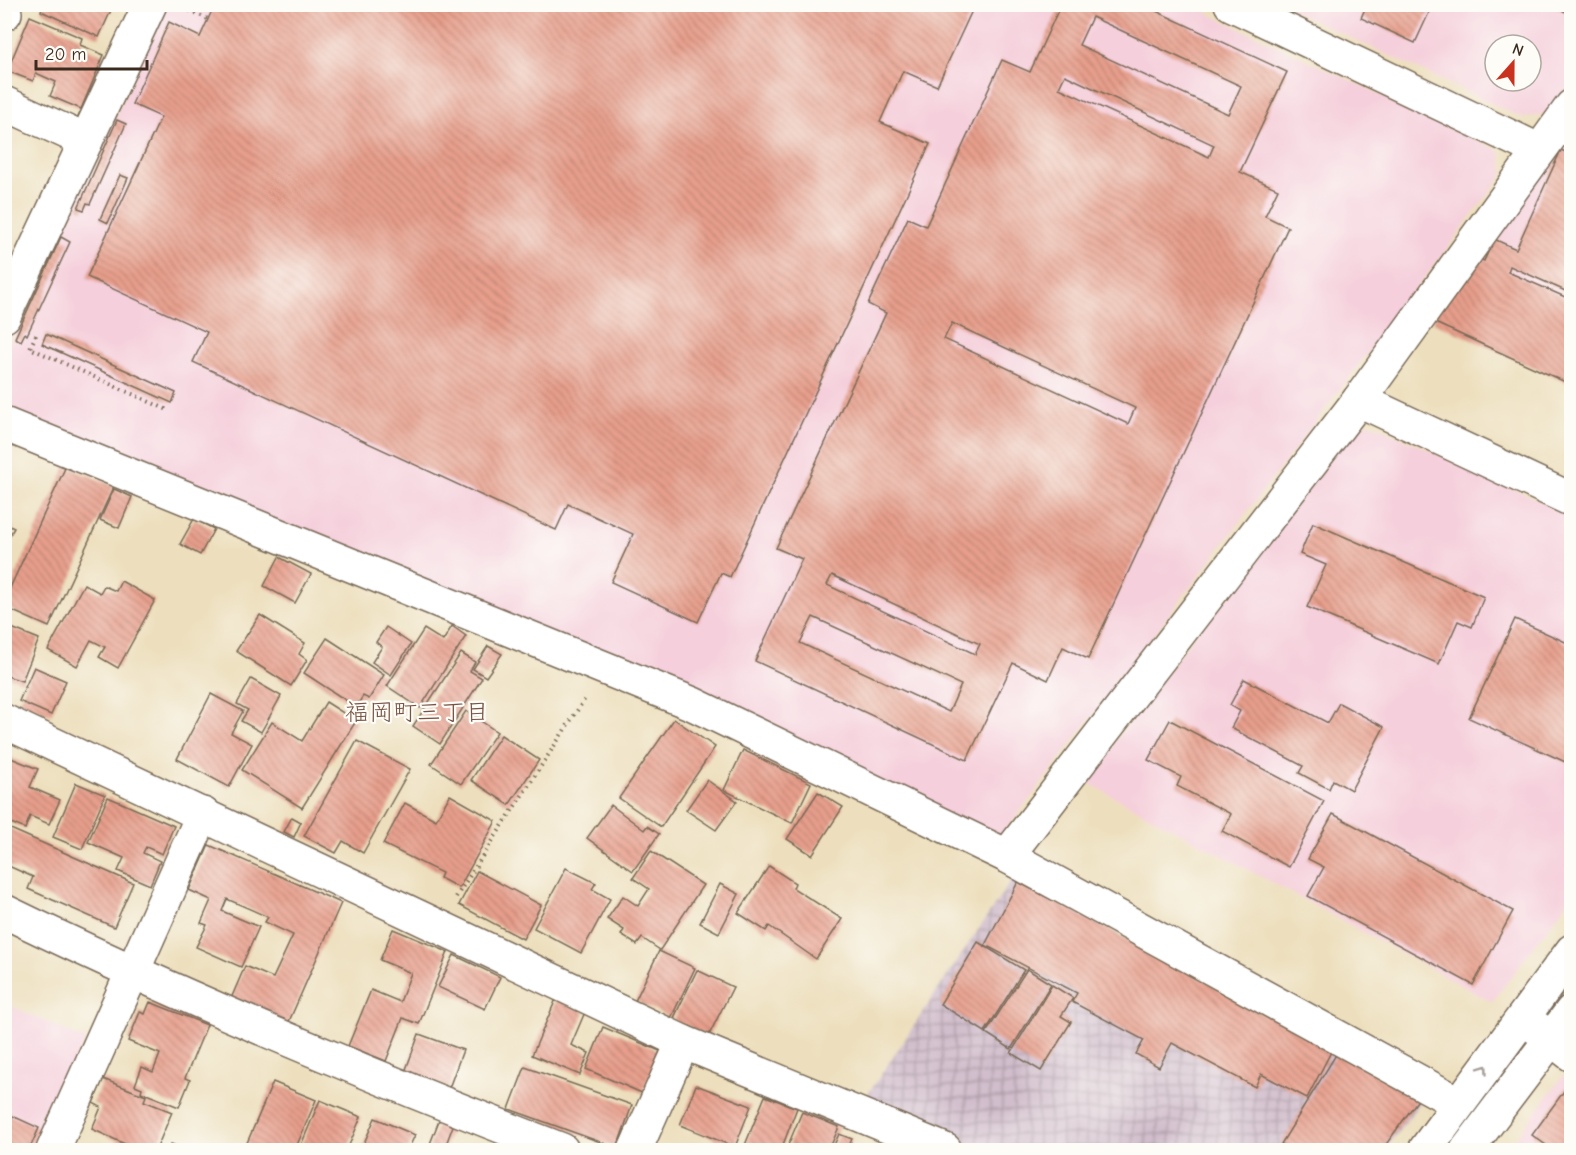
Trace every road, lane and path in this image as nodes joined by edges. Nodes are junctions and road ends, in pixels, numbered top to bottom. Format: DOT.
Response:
graph roads {
  1 [pos="150,4"];
  2 [pos="176,4"];
  3 [pos="1231,4"];
  4 [pos="208,19"];
  5 [pos="4,103"];
  6 [pos="1572,106"];
  7 [pos="86,141"];
  8 [pos="1538,150"];
  9 [pos="4,316"];
  10 [pos="40,328"];
  11 [pos="1359,400"];
  12 [pos="170,411"];
  13 [pos="4,424"];
  14 [pos="1572,500"];
  15 [pos="605,669"];
  16 [pos="4,721"];
  17 [pos="203,814"];
  18 [pos="1007,856"];
  19 [pos="4,911"];
  20 [pos="438,926"];
  21 [pos="1572,951"];
  22 [pos="131,973"];
  23 [pos="1572,1011"];
  24 [pos="1522,1017"];
  25 [pos="683,1042"];
  26 [pos="1561,1047"];
  27 [pos="1458,1103"];
  28 [pos="53,1150"];
  29 [pos="562,1150"];
  30 [pos="635,1150"];
  31 [pos="945,1150"];
  32 [pos="1425,1150"];
  33 [pos="1467,1150"];
  1 -- 7 [label="street"];
  2 -- 4 [label="path"];
  3 -- 8 [label="street"];
  5 -- 7 [label="street"];
  6 -- 8 [label="street"];
  7 -- 9 [label="street"];
  8 -- 11 [label="street"];
  10 -- 12 [label="path"];
  11 -- 14 [label="street"];
  11 -- 18 [label="street"];
  13 -- 15 [label="street"];
  15 -- 18 [label="street"];
  15 -- 20 [label="path"];
  16 -- 17 [label="street"];
  17 -- 20 [label="street"];
  17 -- 22 [label="street"];
  18 -- 27 [label="street"];
  19 -- 22 [label="street"];
  20 -- 25 [label="street"];
  21 -- 24 [label="street"];
  22 -- 28 [label="street"];
  22 -- 29 [label="street"];
  23 -- 26 [label="street"];
  24 -- 26 [label="street"];
  27 -- 24 [label="street, one-way"];
  25 -- 30 [label="street"];
  25 -- 31 [label="street"];
  26 -- 33 [label="street"];
  27 -- 32 [label="street"];
}
